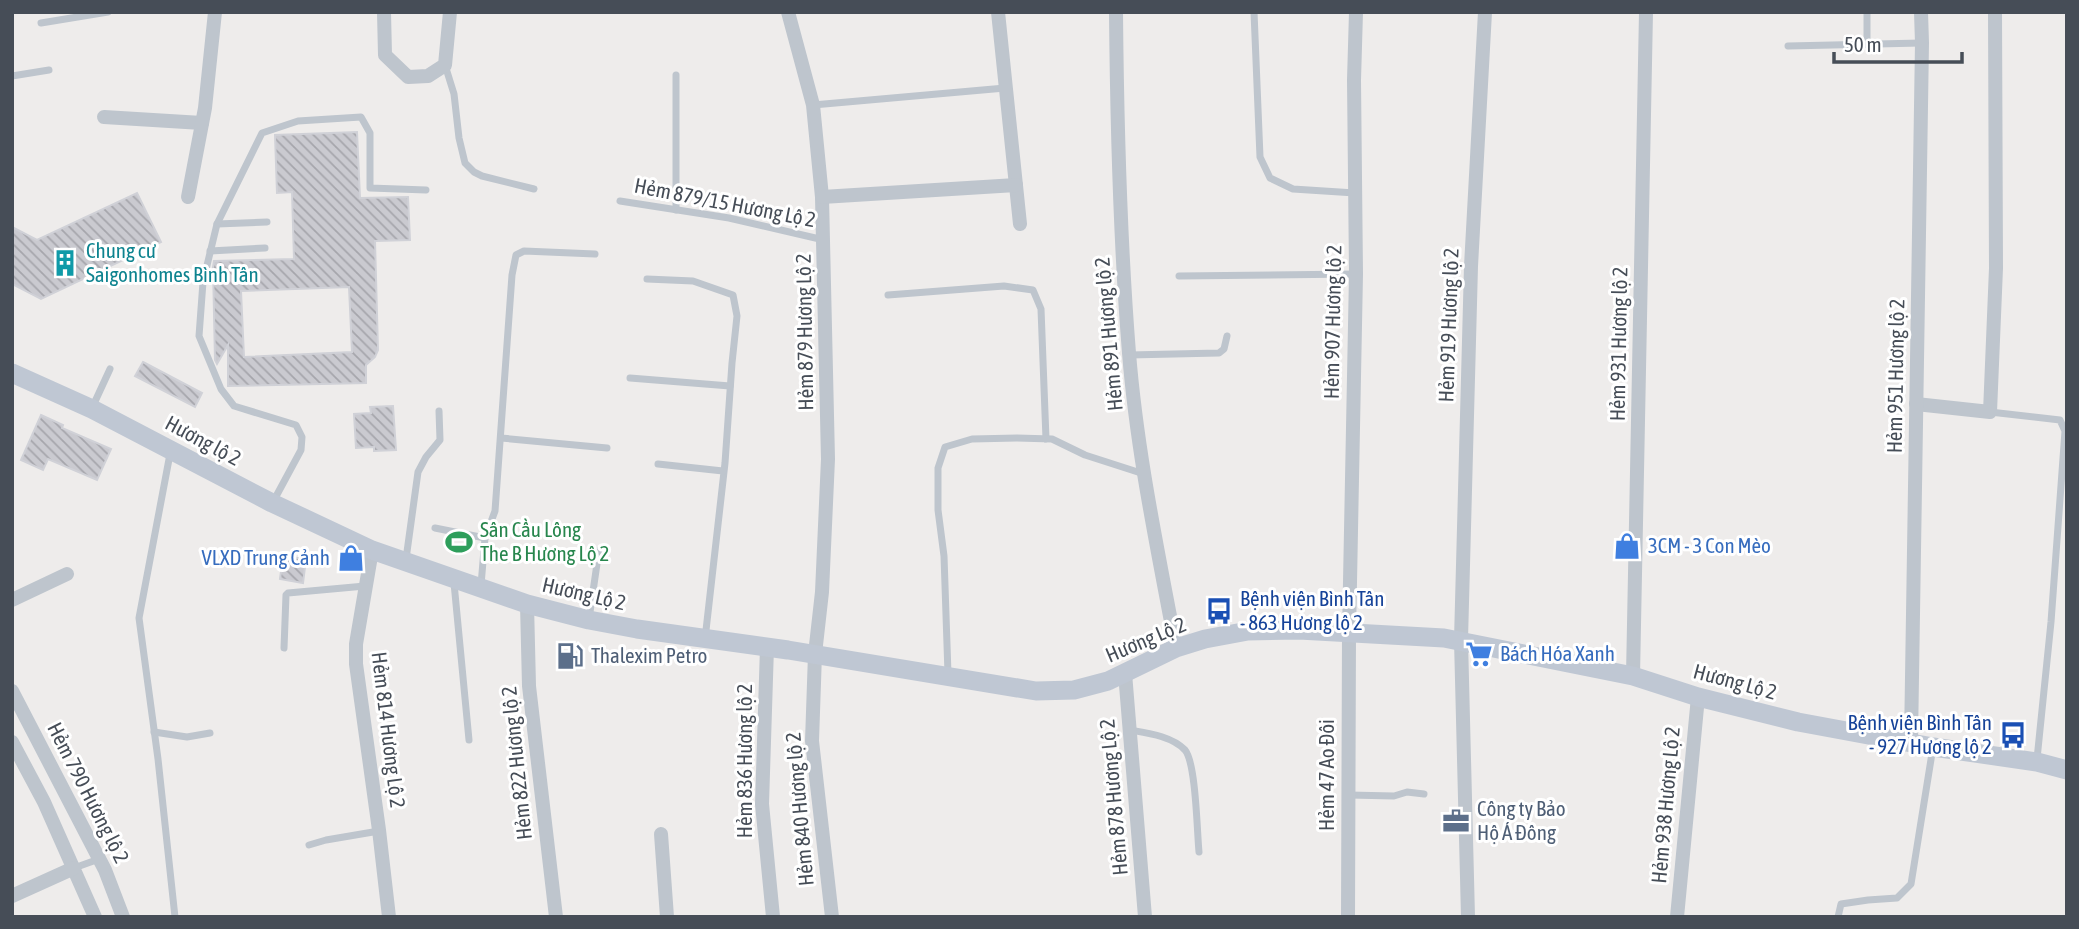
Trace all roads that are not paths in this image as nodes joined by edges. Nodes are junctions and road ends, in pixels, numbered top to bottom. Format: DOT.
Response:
graph roads {
  1 [pos="108,12"];
  2 [pos="215,12"];
  3 [pos="384,12"];
  4 [pos="450,12"];
  5 [pos="788,12"];
  6 [pos="998,12"];
  7 [pos="1116,12"];
  8 [pos="1254,12"];
  9 [pos="1356,12"];
  10 [pos="1485,12"];
  11 [pos="1647,12"];
  12 [pos="1867,12"];
  13 [pos="1921,12"];
  14 [pos="1995,12"];
  15 [pos="41,23"];
  16 [pos="1922,43"];
  17 [pos="1867,44"];
  18 [pos="1788,46"];
  19 [pos="445,65"];
  20 [pos="49,70"];
  21 [pos="676,75"];
  22 [pos="12,76"];
  23 [pos="1006,88"];
  24 [pos="813,105"];
  25 [pos="104,117"];
  26 [pos="202,123"];
  27 [pos="1016,185"];
  28 [pos="534,189"];
  29 [pos="426,190"];
  30 [pos="1355,193"];
  31 [pos="188,197"];
  32 [pos="822,197"];
  33 [pos="620,201"];
  34 [pos="676,210"];
  35 [pos="267,222"];
  36 [pos="217,224"];
  37 [pos="1020,224"];
  38 [pos="825,240"];
  39 [pos="265,248"];
  40 [pos="210,251"];
  41 [pos="596,254"];
  42 [pos="1356,274"];
  43 [pos="1179,276"];
  44 [pos="647,279"];
  45 [pos="888,296"];
  46 [pos="1227,336"];
  47 [pos="1129,355"];
  48 [pos="110,369"];
  49 [pos="12,373"];
  50 [pos="630,378"];
  51 [pos="730,387"];
  52 [pos="1916,404"];
  53 [pos="92,409"];
  54 [pos="439,411"];
  55 [pos="1990,412"];
  56 [pos="501,438"];
  57 [pos="1046,439"];
  58 [pos="607,448"];
  59 [pos="171,450"];
  60 [pos="657,464"];
  61 [pos="723,471"];
  62 [pos="1144,474"];
  63 [pos="272,503"];
  64 [pos="435,528"];
  65 [pos="485,538"];
  66 [pos="372,550"];
  67 [pos="599,550"];
  68 [pos="406,563"];
  69 [pos="67,574"];
  70 [pos="454,578"];
  71 [pos="366,586"];
  72 [pos="480,589"];
  73 [pos="12,600"];
  74 [pos="527,604"];
  75 [pos="589,620"];
  76 [pos="1349,633"];
  77 [pos="705,639"];
  78 [pos="1461,640"];
  79 [pos="767,647"];
  80 [pos="284,648"];
  81 [pos="1176,649"];
  82 [pos="815,654"];
  83 [pos="1125,673"];
  84 [pos="948,676"];
  85 [pos="1633,676"];
  86 [pos="12,691"];
  87 [pos="1698,697"];
  88 [pos="1130,730"];
  89 [pos="154,732"];
  90 [pos="211,733"];
  91 [pos="469,740"];
  92 [pos="1911,741"];
  93 [pos="12,742"];
  94 [pos="1933,747"];
  95 [pos="2037,762"];
  96 [pos="2067,770"];
  97 [pos="1424,794"];
  98 [pos="1348,795"];
  99 [pos="379,831"];
  100 [pos="661,834"];
  101 [pos="310,845"];
  102 [pos="1199,852"];
  103 [pos="99,859"];
  104 [pos="74,868"];
  105 [pos="12,896"];
  106 [pos="95,917"];
  107 [pos="123,917"];
  108 [pos="175,917"];
  109 [pos="389,917"];
  110 [pos="556,917"];
  111 [pos="667,917"];
  112 [pos="773,917"];
  113 [pos="832,917"];
  114 [pos="1145,917"];
  115 [pos="1348,917"];
  116 [pos="1468,917"];
  117 [pos="1677,917"];
  118 [pos="1838,917"];
  1 -- 15 [label="lane"];
  2 -- 26 [label="street"];
  3 -- 19 [label="street"];
  4 -- 19 [label="street"];
  5 -- 24 [label="street, Hẻm 879 Hương Lộ 2"];
  6 -- 23 [label="street"];
  7 -- 47 [label="street, Hẻm 891 Hương lộ 2"];
  8 -- 30 [label="lane"];
  9 -- 30 [label="street, Hẻm 907 Hương lộ 2"];
  10 -- 78 [label="street, Hẻm 919 Hương lộ 2"];
  11 -- 85 [label="street, Hẻm 931 Hương lộ 2"];
  12 -- 17 [label="lane"];
  13 -- 16 [label="street, Hẻm 951 Hương lộ 2"];
  14 -- 55 [label="street"];
  16 -- 17 [label="lane"];
  16 -- 52 [label="street, Hẻm 951 Hương lộ 2"];
  17 -- 18 [label="lane"];
  19 -- 28 [label="lane"];
  20 -- 22 [label="lane"];
  21 -- 34 [label="lane"];
  23 -- 24 [label="lane"];
  23 -- 27 [label="street"];
  24 -- 32 [label="street, Hẻm 879 Hương Lộ 2"];
  25 -- 26 [label="street"];
  26 -- 31 [label="street"];
  27 -- 32 [label="street"];
  27 -- 37 [label="street"];
  29 -- 36 [label="lane"];
  30 -- 42 [label="street, Hẻm 907 Hương lộ 2"];
  32 -- 38 [label="street, Hẻm 879 Hương Lộ 2"];
  33 -- 34 [label="lane, Hẻm 879/15 Hương Lộ 2"];
  34 -- 38 [label="lane, Hẻm 879/15 Hương Lộ 2"];
  35 -- 36 [label="lane"];
  36 -- 40 [label="lane"];
  38 -- 82 [label="street, Hẻm 879 Hương Lộ 2"];
  39 -- 40 [label="lane"];
  40 -- 63 [label="lane"];
  41 -- 56 [label="lane"];
  42 -- 43 [label="lane"];
  42 -- 76 [label="street, Hẻm 907 Hương lộ 2"];
  44 -- 51 [label="lane"];
  45 -- 57 [label="lane"];
  46 -- 47 [label="lane"];
  47 -- 62 [label="street, Hẻm 891 Hương lộ 2"];
  48 -- 53 [label="lane"];
  49 -- 53 [label="main road, Hương lộ 2"];
  50 -- 51 [label="lane"];
  51 -- 61 [label="lane"];
  52 -- 55 [label="street"];
  52 -- 92 [label="street, Hẻm 951 Hương lộ 2"];
  53 -- 59 [label="main road, Hương lộ 2"];
  54 -- 68 [label="lane"];
  55 -- 95 [label="lane"];
  56 -- 58 [label="lane"];
  56 -- 65 [label="lane"];
  57 -- 62 [label="lane"];
  57 -- 84 [label="lane"];
  59 -- 63 [label="main road, Hương lộ 2"];
  59 -- 89 [label="lane"];
  60 -- 61 [label="lane"];
  61 -- 77 [label="lane"];
  62 -- 81 [label="street, Hẻm 891 Hương lộ 2"];
  63 -- 66 [label="main road, Hương lộ 2"];
  64 -- 65 [label="lane"];
  65 -- 72 [label="lane"];
  66 -- 68 [label="main road, Hương Lộ 2"];
  66 -- 71 [label="street, Hẻm 814 Hương Lộ 2"];
  67 -- 75 [label="lane"];
  68 -- 70 [label="main road, Hương Lộ 2"];
  69 -- 73 [label="street"];
  70 -- 72 [label="main road, Hương Lộ 2"];
  70 -- 91 [label="lane"];
  71 -- 80 [label="lane"];
  71 -- 99 [label="street, Hẻm 814 Hương Lộ 2"];
  72 -- 74 [label="main road, Hương Lộ 2"];
  74 -- 75 [label="main road, Hương Lộ 2"];
  74 -- 110 [label="street, Hẻm 822 Hương lộ 2"];
  75 -- 77 [label="main road, Hương Lộ 2"];
  76 -- 78 [label="main road, Hương Lộ 2"];
  76 -- 81 [label="main road, Hương Lộ 2"];
  76 -- 98 [label="street, Hẻm 47 Ao Đôi"];
  77 -- 79 [label="main road, Hương Lộ 2"];
  78 -- 85 [label="main road, Hương Lộ 2"];
  78 -- 116 [label="street, Hẻm 919 Hương lộ 2"];
  79 -- 82 [label="main road, Hương Lộ 2"];
  79 -- 112 [label="street, Hẻm 836 Hương lộ 2"];
  81 -- 83 [label="main road, Hương Lộ 2"];
  82 -- 84 [label="main road, Hương Lộ 2"];
  82 -- 113 [label="street, Hẻm 840 Hương lộ 2"];
  83 -- 84 [label="main road, Hương Lộ 2"];
  83 -- 88 [label="street, Hẻm 878 Hương Lộ 2"];
  85 -- 87 [label="main road, Hương Lộ 2"];
  86 -- 103 [label="street, Hẻm 790 Hương lộ 2"];
  87 -- 92 [label="main road, Hương Lộ 2"];
  87 -- 117 [label="street, Hẻm 938 Hương Lộ 2"];
  88 -- 102 [label="lane"];
  88 -- 114 [label="street, Hẻm 878 Hương Lộ 2"];
  89 -- 90 [label="lane"];
  89 -- 108 [label="lane"];
  92 -- 94 [label="main road, Hương Lộ 2"];
  93 -- 104 [label="street"];
  94 -- 95 [label="main road, Hương Lộ 2"];
  94 -- 118 [label="lane"];
  95 -- 96 [label="main road, Hương Lộ 2"];
  97 -- 98 [label="lane"];
  98 -- 115 [label="street, Hẻm 47 Ao Đôi"];
  99 -- 101 [label="lane"];
  99 -- 109 [label="street, Hẻm 814 Hương Lộ 2"];
  100 -- 111 [label="street"];
  103 -- 104 [label="lane"];
  103 -- 107 [label="street, Hẻm 790 Hương lộ 2"];
  104 -- 105 [label="street"];
  104 -- 106 [label="street"];
}
